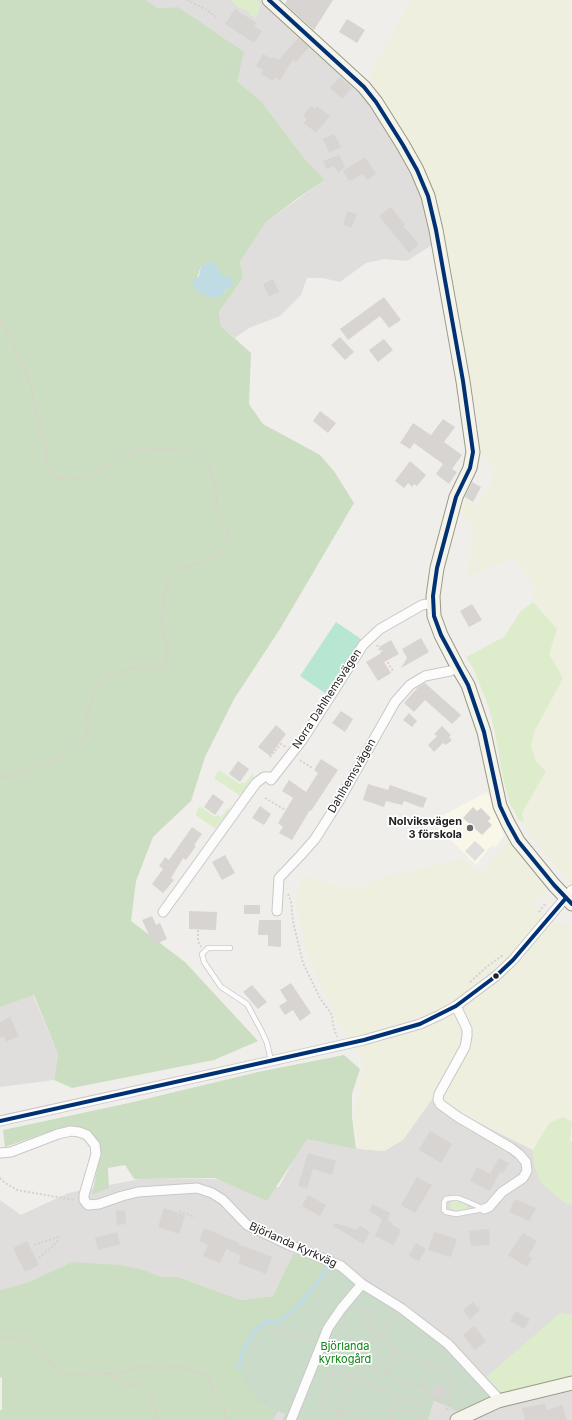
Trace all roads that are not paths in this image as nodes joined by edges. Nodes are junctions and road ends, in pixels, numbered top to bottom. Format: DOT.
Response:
graph roads {
  1 [pos="268,0"];
  2 [pos="433,603"];
  3 [pos="458,668"];
  4 [pos="570,897"];
  5 [pos="277,911"];
  6 [pos="163,912"];
  7 [pos="230,948"];
  8 [pos="456,1006"];
  9 [pos="271,1061"];
  10 [pos="0,1121"];
  11 [pos="0,1154"];
  12 [pos="484,1209"];
  13 [pos="362,1284"];
  14 [pos="572,1384"];
  15 [pos="498,1401"];
  16 [pos="453,1418"];
  17 [pos="291,1420"];
  1 -- 2 [label="street"];
  2 -- 3 [label="street"];
  2 -- 6 [label="street, Norra Dahlhemsvägen"];
  3 -- 4 [label="street"];
  3 -- 5 [label="street, Dahlhemsvägen"];
  4 -- 8 [label="street"];
  7 -- 9 [label="lane"];
  8 -- 9 [label="street"];
  8 -- 12 [label="street"];
  9 -- 10 [label="street"];
  11 -- 13 [label="street, Björlanda Kyrkväg"];
  12 -- 12 [label="lane"];
  13 -- 15 [label="street, Björlanda Kyrkväg"];
  13 -- 17 [label="street"];
  14 -- 15 [label="street"];
  15 -- 16 [label="street"];
}
